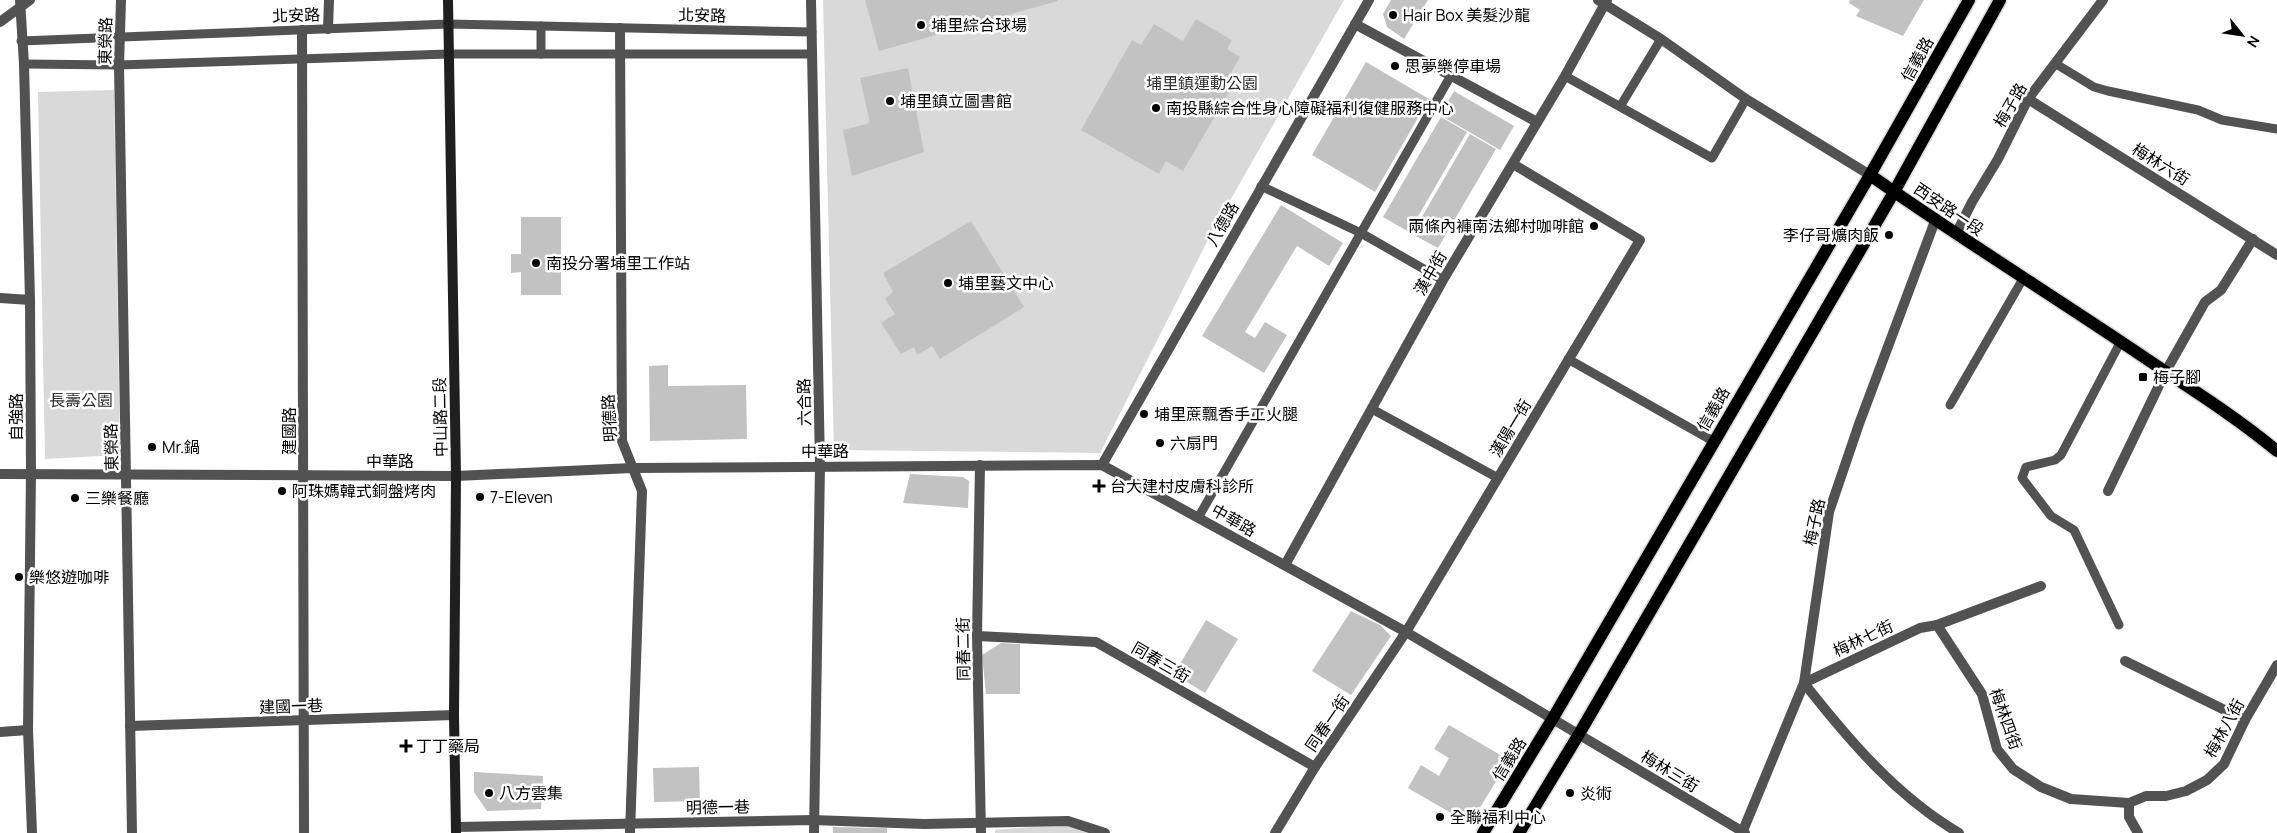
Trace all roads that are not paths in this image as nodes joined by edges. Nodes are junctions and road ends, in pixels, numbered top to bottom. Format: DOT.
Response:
graph roads {
  1 [pos="30,0"];
  2 [pos="121,0"];
  3 [pos="329,0"];
  4 [pos="448,0"];
  5 [pos="811,0"];
  6 [pos="1369,0"];
  7 [pos="1969,0"];
  8 [pos="2000,0"];
  9 [pos="2103,0"];
  10 [pos="1604,1"];
  11 [pos="20,4"];
  12 [pos="0,22"];
  13 [pos="448,24"];
  14 [pos="1355,24"];
  15 [pos="541,26"];
  16 [pos="620,28"];
  17 [pos="328,29"];
  18 [pos="302,30"];
  19 [pos="812,32"];
  20 [pos="120,36"];
  21 [pos="1661,39"];
  22 [pos="21,41"];
  23 [pos="448,54"];
  24 [pos="541,54"];
  25 [pos="620,54"];
  26 [pos="812,54"];
  27 [pos="304,58"];
  28 [pos="24,64"];
  29 [pos="2056,64"];
  30 [pos="119,65"];
  31 [pos="1565,76"];
  32 [pos="1450,77"];
  33 [pos="1746,99"];
  34 [pos="2028,99"];
  35 [pos="1622,105"];
  36 [pos="1536,122"];
  37 [pos="2277,129"];
  38 [pos="1513,164"];
  39 [pos="1870,175"];
  40 [pos="1261,186"];
  41 [pos="1894,192"];
  42 [pos="1936,221"];
  43 [pos="1361,233"];
  44 [pos="1956,234"];
  45 [pos="2253,239"];
  46 [pos="2277,255"];
  47 [pos="2024,277"];
  48 [pos="1443,280"];
  49 [pos="0,298"];
  50 [pos="30,300"];
  51 [pos="2121,341"];
  52 [pos="1568,359"];
  53 [pos="2166,371"];
  54 [pos="1950,405"];
  55 [pos="1372,409"];
  56 [pos="1713,441"];
  57 [pos="2277,451"];
  58 [pos="980,465"];
  59 [pos="1102,465"];
  60 [pos="820,466"];
  61 [pos="632,468"];
  62 [pos="31,472"];
  63 [pos="0,474"];
  64 [pos="127,474"];
  65 [pos="304,476"];
  66 [pos="456,476"];
  67 [pos="1498,478"];
  68 [pos="2108,491"];
  69 [pos="1198,518"];
  70 [pos="1285,566"];
  71 [pos="2041,586"];
  72 [pos="1937,625"];
  73 [pos="2119,625"];
  74 [pos="1406,632"];
  75 [pos="976,636"];
  76 [pos="2125,661"];
  77 [pos="2277,665"];
  78 [pos="1804,683"];
  79 [pos="454,715"];
  80 [pos="1553,718"];
  81 [pos="304,720"];
  82 [pos="2245,720"];
  83 [pos="130,726"];
  84 [pos="28,730"];
  85 [pos="0,732"];
  86 [pos="1579,734"];
  87 [pos="1316,767"];
  88 [pos="2129,803"];
  89 [pos="813,820"];
  90 [pos="630,828"];
  91 [pos="981,828"];
  92 [pos="924,829"];
  93 [pos="456,830"];
  94 [pos="1743,832"];
  95 [pos="32,833"];
  96 [pos="132,833"];
  97 [pos="304,833"];
  98 [pos="814,833"];
  99 [pos="1105,833"];
  100 [pos="1275,833"];
  101 [pos="1483,833"];
  102 [pos="1519,833"];
  103 [pos="1959,833"];
  104 [pos="2138,833"];
  1 -- 11 [label="street"];
  2 -- 20 [label="street, 東榮路"];
  3 -- 17 [label="street"];
  4 -- 13 [label="street, 中山路二段"];
  5 -- 19 [label="street, 六合路"];
  6 -- 14 [label="street, 八德路"];
  7 -- 39 [label="main road, 信義路"];
  8 -- 41 [label="main road"];
  9 -- 29 [label="street, 梅子路"];
  10 -- 21 [label="street, 西安路一段"];
  10 -- 31 [label="street, 漢中街"];
  11 -- 12 [label="street"];
  11 -- 22 [label="street, 自強路"];
  13 -- 15 [label="lane, 北安路"];
  13 -- 17 [label="lane, 北安路"];
  13 -- 23 [label="street, 中山路二段"];
  14 -- 32 [label="street"];
  14 -- 40 [label="street, 八德路"];
  15 -- 16 [label="lane, 北安路"];
  15 -- 24 [label="lane"];
  16 -- 19 [label="lane, 北安路"];
  16 -- 25 [label="street, 明德路"];
  17 -- 18 [label="lane, 北安路"];
  18 -- 20 [label="lane, 北安路"];
  18 -- 27 [label="street, 建國路"];
  19 -- 26 [label="street, 六合路"];
  20 -- 22 [label="lane, 北安路"];
  20 -- 30 [label="street, 東榮路"];
  21 -- 33 [label="street, 西安路一段"];
  21 -- 35 [label="lane"];
  22 -- 28 [label="street, 自強路"];
  23 -- 24 [label="lane"];
  23 -- 27 [label="lane"];
  23 -- 66 [label="street, 中山路二段"];
  24 -- 25 [label="lane"];
  25 -- 26 [label="lane"];
  25 -- 61 [label="street, 明德路"];
  26 -- 60 [label="street, 六合路"];
  27 -- 30 [label="lane"];
  27 -- 65 [label="street, 建國路"];
  28 -- 30 [label="lane"];
  28 -- 50 [label="street, 自強路"];
  29 -- 34 [label="street, 梅子路"];
  29 -- 37 [label="lane"];
  30 -- 64 [label="street, 東榮路"];
  31 -- 35 [label="lane"];
  31 -- 36 [label="street, 漢中街"];
  32 -- 36 [label="street"];
  32 -- 43 [label="lane"];
  33 -- 35 [label="lane"];
  33 -- 39 [label="street, 西安路一段"];
  34 -- 44 [label="street, 梅子路"];
  34 -- 45 [label="street, 梅林六街"];
  36 -- 38 [label="street, 漢中街"];
  38 -- 48 [label="street, 漢中街"];
  38 -- 52 [label="street, 漢陽一街"];
  39 -- 41 [label="main road, 西安路一段"];
  39 -- 56 [label="main road, 信義路"];
  40 -- 43 [label="lane"];
  40 -- 59 [label="street, 八德路"];
  41 -- 42 [label="main road, 西安路一段"];
  41 -- 86 [label="main road"];
  42 -- 44 [label="main road, 西安路一段"];
  42 -- 78 [label="street, 梅子路"];
  43 -- 48 [label="lane"];
  43 -- 69 [label="lane"];
  44 -- 47 [label="main road, 西安路一段"];
  45 -- 46 [label="street, 梅林六街"];
  45 -- 53 [label="street"];
  47 -- 51 [label="main road, 西安路一段"];
  47 -- 54 [label="lane"];
  48 -- 55 [label="street, 漢中街"];
  49 -- 50 [label="street"];
  50 -- 62 [label="street, 自強路"];
  51 -- 53 [label="main road, 西安路一段"];
  51 -- 73 [label="lane"];
  52 -- 56 [label="lane"];
  52 -- 67 [label="street, 漢陽一街"];
  53 -- 57 [label="main road, 西安路一段"];
  53 -- 68 [label="street"];
  55 -- 67 [label="lane"];
  55 -- 70 [label="street, 漢中街"];
  56 -- 80 [label="main road, 信義路"];
  58 -- 59 [label="street, 中華路"];
  58 -- 60 [label="street, 中華路"];
  58 -- 75 [label="street, 同春二街"];
  59 -- 69 [label="street, 中華路"];
  60 -- 61 [label="street, 中華路"];
  60 -- 89 [label="street, 六合路"];
  61 -- 66 [label="street, 中華路"];
  61 -- 90 [label="street, 明德路"];
  62 -- 63 [label="street, 中華路"];
  62 -- 64 [label="street, 中華路"];
  62 -- 84 [label="street, 自強路"];
  64 -- 65 [label="street, 中華路"];
  64 -- 83 [label="street, 東榮路"];
  65 -- 66 [label="street, 中華路"];
  65 -- 81 [label="street, 建國路"];
  66 -- 79 [label="street, 中山路二段"];
  67 -- 74 [label="street, 漢陽一街"];
  69 -- 70 [label="street, 中華路"];
  70 -- 74 [label="street, 中華路"];
  71 -- 72 [label="street, 梅林七街"];
  72 -- 78 [label="street, 梅林七街"];
  72 -- 88 [label="street, 梅林四街"];
  74 -- 80 [label="street, 中華路"];
  74 -- 87 [label="street, 同春一街"];
  75 -- 87 [label="street, 同春三街"];
  75 -- 91 [label="street, 同春二街"];
  76 -- 82 [label="street"];
  77 -- 82 [label="street, 梅林八街"];
  78 -- 94 [label="street, 梅子路"];
  78 -- 103 [label="street"];
  79 -- 81 [label="street, 建國一巷"];
  79 -- 93 [label="street, 中山路二段"];
  80 -- 86 [label="street, 中華路"];
  80 -- 101 [label="main road, 信義路"];
  81 -- 83 [label="street, 建國一巷"];
  81 -- 97 [label="street, 建國路"];
  82 -- 88 [label="street, 梅林八街"];
  83 -- 96 [label="street, 東榮路"];
  84 -- 85 [label="street"];
  84 -- 95 [label="street, 自強路"];
  86 -- 94 [label="street, 梅林三街"];
  86 -- 102 [label="main road"];
  87 -- 100 [label="street, 同春一街"];
  88 -- 104 [label="street"];
  89 -- 90 [label="street, 明德一巷"];
  89 -- 92 [label="street, 明德一巷"];
  89 -- 98 [label="street, 六合路"];
  90 -- 93 [label="street, 明德一巷"];
  91 -- 92 [label="street, 明德一巷"];
  91 -- 99 [label="street, 明德一巷"];
}
